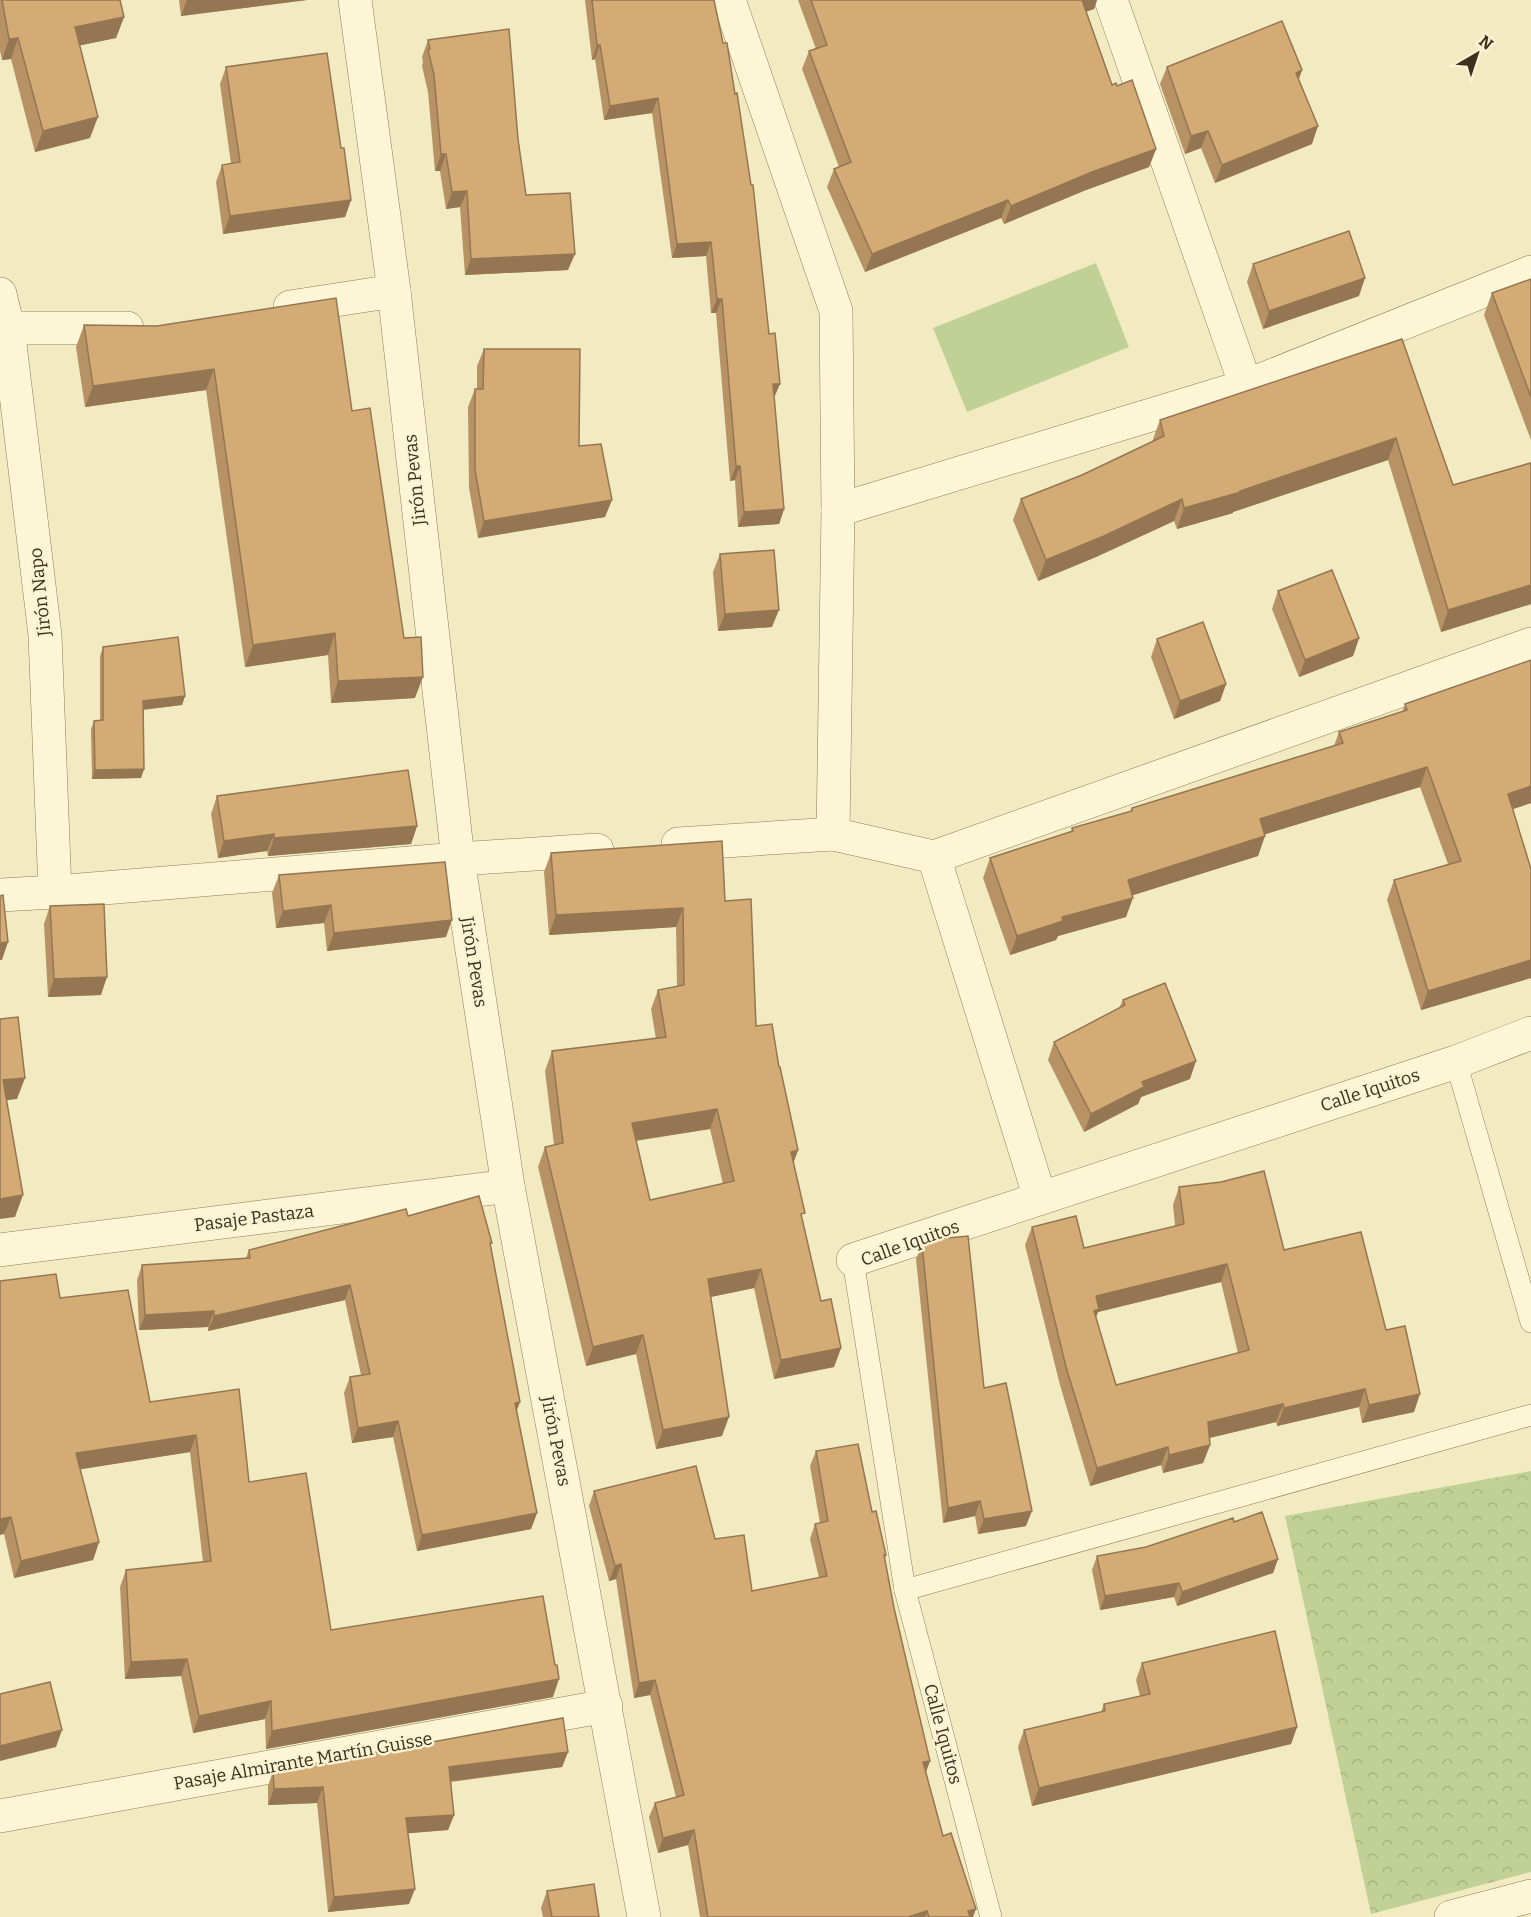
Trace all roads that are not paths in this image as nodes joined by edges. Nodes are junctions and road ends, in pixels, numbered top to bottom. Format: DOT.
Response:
graph roads {
  1 [pos="354,0"];
  2 [pos="729,0"];
  3 [pos="1112,0"];
  4 [pos="1531,272"];
  5 [pos="394,291"];
  6 [pos="0,294"];
  7 [pos="264,311"];
  8 [pos="158,327"];
  9 [pos="8,328"];
  10 [pos="1246,386"];
  11 [pos="838,510"];
  12 [pos="1531,644"];
  13 [pos="833,834"];
  14 [pos="934,856"];
  15 [pos="458,859"];
  16 [pos="55,892"];
  17 [pos="0,895"];
  18 [pos="1531,1033"];
  19 [pos="1456,1062"];
  20 [pos="508,1186"];
  21 [pos="1040,1198"];
  22 [pos="0,1250"];
  23 [pos="854,1260"];
  24 [pos="1531,1322"];
  25 [pos="1531,1415"];
  26 [pos="905,1590"];
  27 [pos="606,1706"];
  28 [pos="0,1816"];
  29 [pos="1531,1896"];
  30 [pos="644,1917"];
  31 [pos="991,1917"];
  32 [pos="1450,1917"];
  1 -- 5 [label="street, Jirón Pevas"];
  2 -- 11 [label="street"];
  3 -- 10 [label="street"];
  4 -- 10 [label="street"];
  5 -- 7 [label="street"];
  5 -- 15 [label="street, Jirón Pevas"];
  6 -- 9 [label="street, Jirón Napo"];
  8 -- 9 [label="street"];
  9 -- 16 [label="street, Jirón Napo"];
  10 -- 11 [label="street"];
  11 -- 13 [label="street"];
  12 -- 14 [label="street"];
  13 -- 14 [label="street"];
  13 -- 15 [label="street"];
  14 -- 21 [label="street"];
  15 -- 16 [label="street"];
  15 -- 20 [label="street, Jirón Pevas"];
  16 -- 17 [label="street"];
  18 -- 19 [label="street, Calle Iquitos"];
  19 -- 21 [label="street, Calle Iquitos"];
  19 -- 24 [label="lane"];
  20 -- 22 [label="street, Pasaje Pastaza"];
  20 -- 27 [label="street, Jirón Pevas"];
  21 -- 23 [label="street, Calle Iquitos"];
  23 -- 26 [label="lane, Calle Iquitos"];
  25 -- 26 [label="lane"];
  26 -- 31 [label="lane, Calle Iquitos"];
  27 -- 28 [label="street, Pasaje Almirante Martín Guisse"];
  27 -- 30 [label="street, Jirón Pevas"];
  29 -- 32 [label="street"];
}
